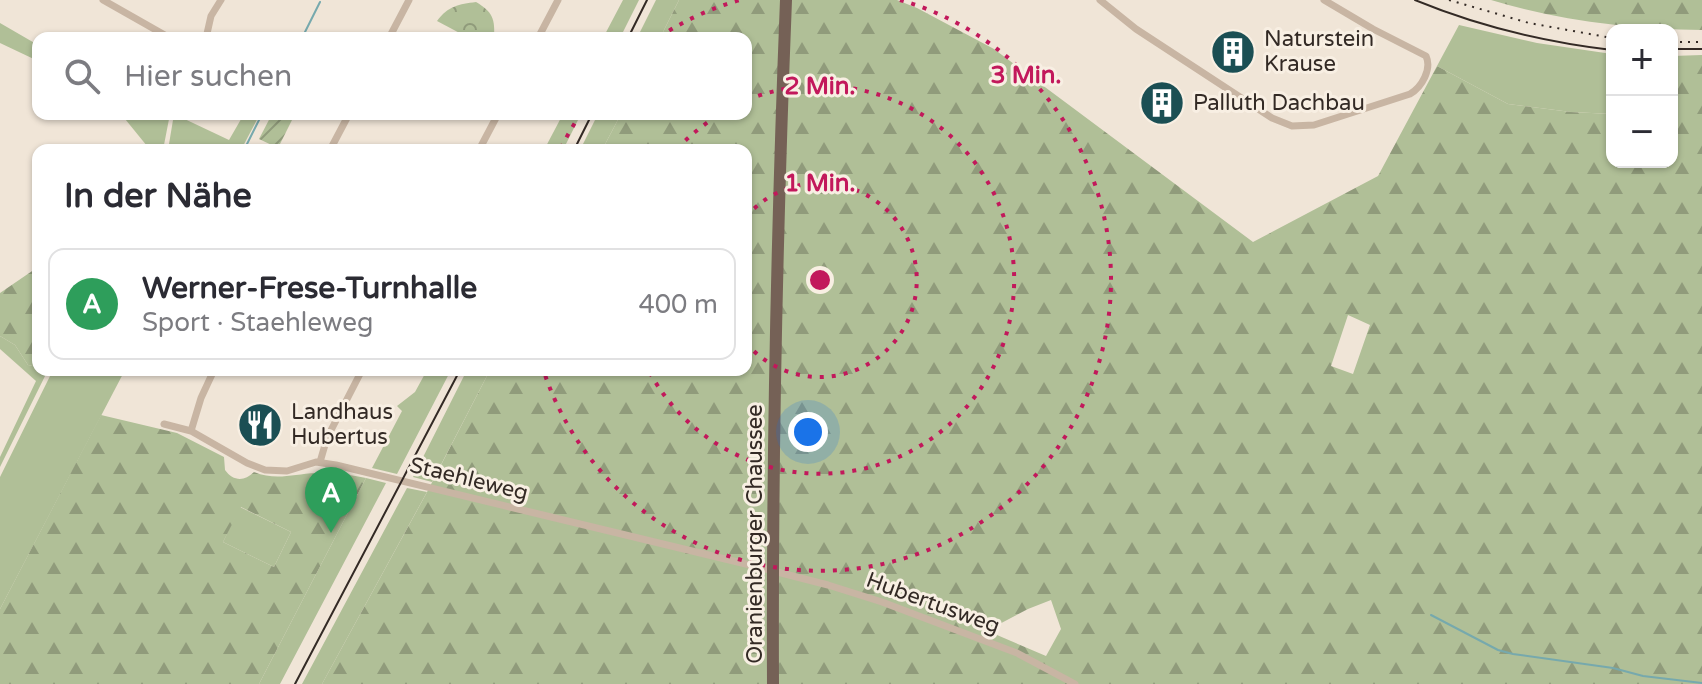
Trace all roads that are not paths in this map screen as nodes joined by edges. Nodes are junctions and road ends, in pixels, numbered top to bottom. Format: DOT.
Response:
graph roads {
  1 [pos="103,0"];
  2 [pos="221,0"];
  3 [pos="409,0"];
  4 [pos="558,0"];
  5 [pos="786,0"];
  6 [pos="1100,0"];
  7 [pos="1324,0"];
  8 [pos="159,32"];
  9 [pos="207,32"];
  10 [pos="392,32"];
  11 [pos="541,32"];
  12 [pos="346,120"];
  13 [pos="495,120"];
  14 [pos="333,144"];
  15 [pos="482,144"];
  16 [pos="211,376"];
  17 [pos="359,376"];
  18 [pos="164,424"];
  19 [pos="191,431"];
  20 [pos="320,462"];
  21 [pos="773,570"];
  22 [pos="773,684"];
  23 [pos="1075,684"];
  1 -- 8 [label="street"];
  2 -- 9 [label="street"];
  3 -- 10 [label="street"];
  4 -- 11 [label="street"];
  5 -- 21 [label="main road, Oranienburger Chaussee"];
  6 -- 7 [label="street"];
  12 -- 14 [label="street"];
  13 -- 15 [label="street"];
  16 -- 19 [label="street"];
  17 -- 20 [label="street"];
  18 -- 19 [label="street, Staehleweg"];
  19 -- 20 [label="street, Staehleweg"];
  20 -- 21 [label="street, Staehleweg"];
  21 -- 22 [label="main road, Oranienburger Chaussee"];
  21 -- 23 [label="street, Hubertusweg"];
}
